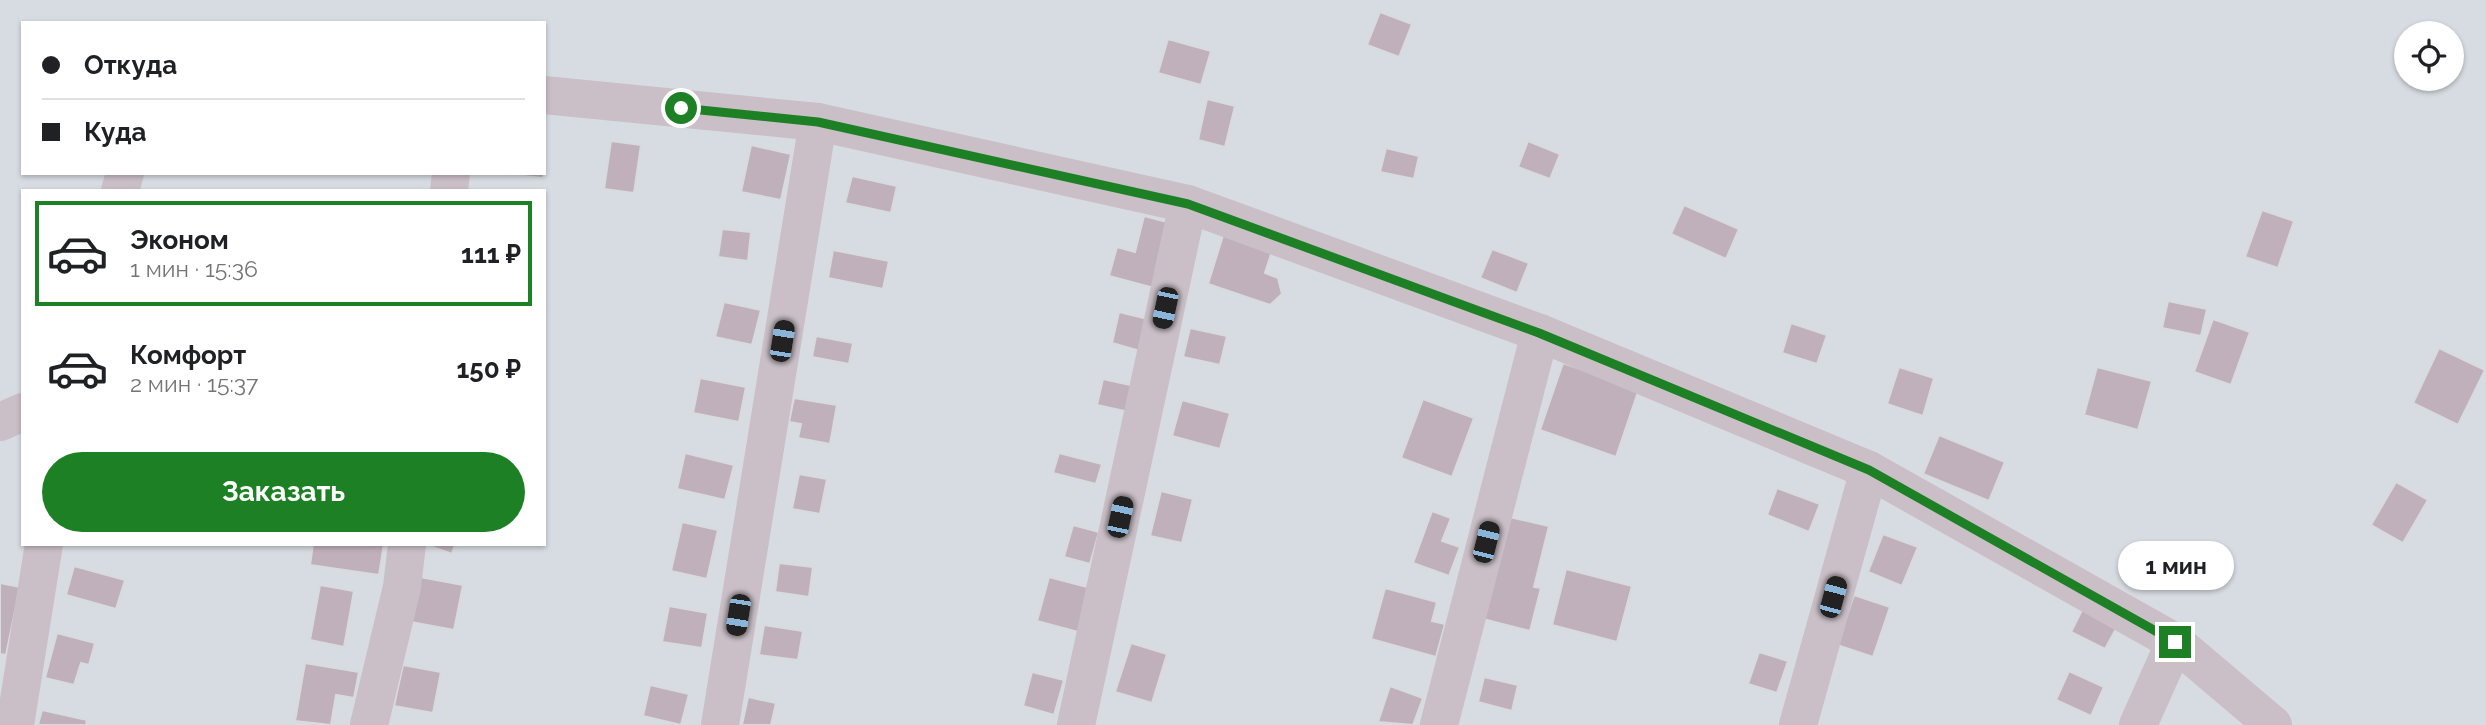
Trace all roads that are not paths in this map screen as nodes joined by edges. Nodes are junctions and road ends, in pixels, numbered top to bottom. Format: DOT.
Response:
graph roads {
  1 [pos="546,95"];
  2 [pos="818,122"];
  3 [pos="1188,204"];
  4 [pos="1539,333"];
  5 [pos="21,413"];
  6 [pos="0,422"];
  7 [pos="1869,470"];
  8 [pos="44,546"];
  9 [pos="407,546"];
  10 [pos="2175,642"];
  11 [pos="15,725"];
  12 [pos="369,725"];
  13 [pos="720,725"];
  14 [pos="1076,725"];
  15 [pos="1439,725"];
  16 [pos="1798,725"];
  17 [pos="2138,725"];
  18 [pos="2273,725"];
  1 -- 2 [label="lane"];
  2 -- 3 [label="lane"];
  2 -- 13 [label="lane"];
  3 -- 4 [label="lane"];
  3 -- 14 [label="lane"];
  4 -- 7 [label="lane"];
  4 -- 15 [label="lane"];
  5 -- 6 [label="lane"];
  7 -- 10 [label="lane"];
  7 -- 16 [label="lane"];
  8 -- 11 [label="lane"];
  9 -- 12 [label="lane"];
  10 -- 17 [label="lane"];
  10 -- 18 [label="lane"];
}
